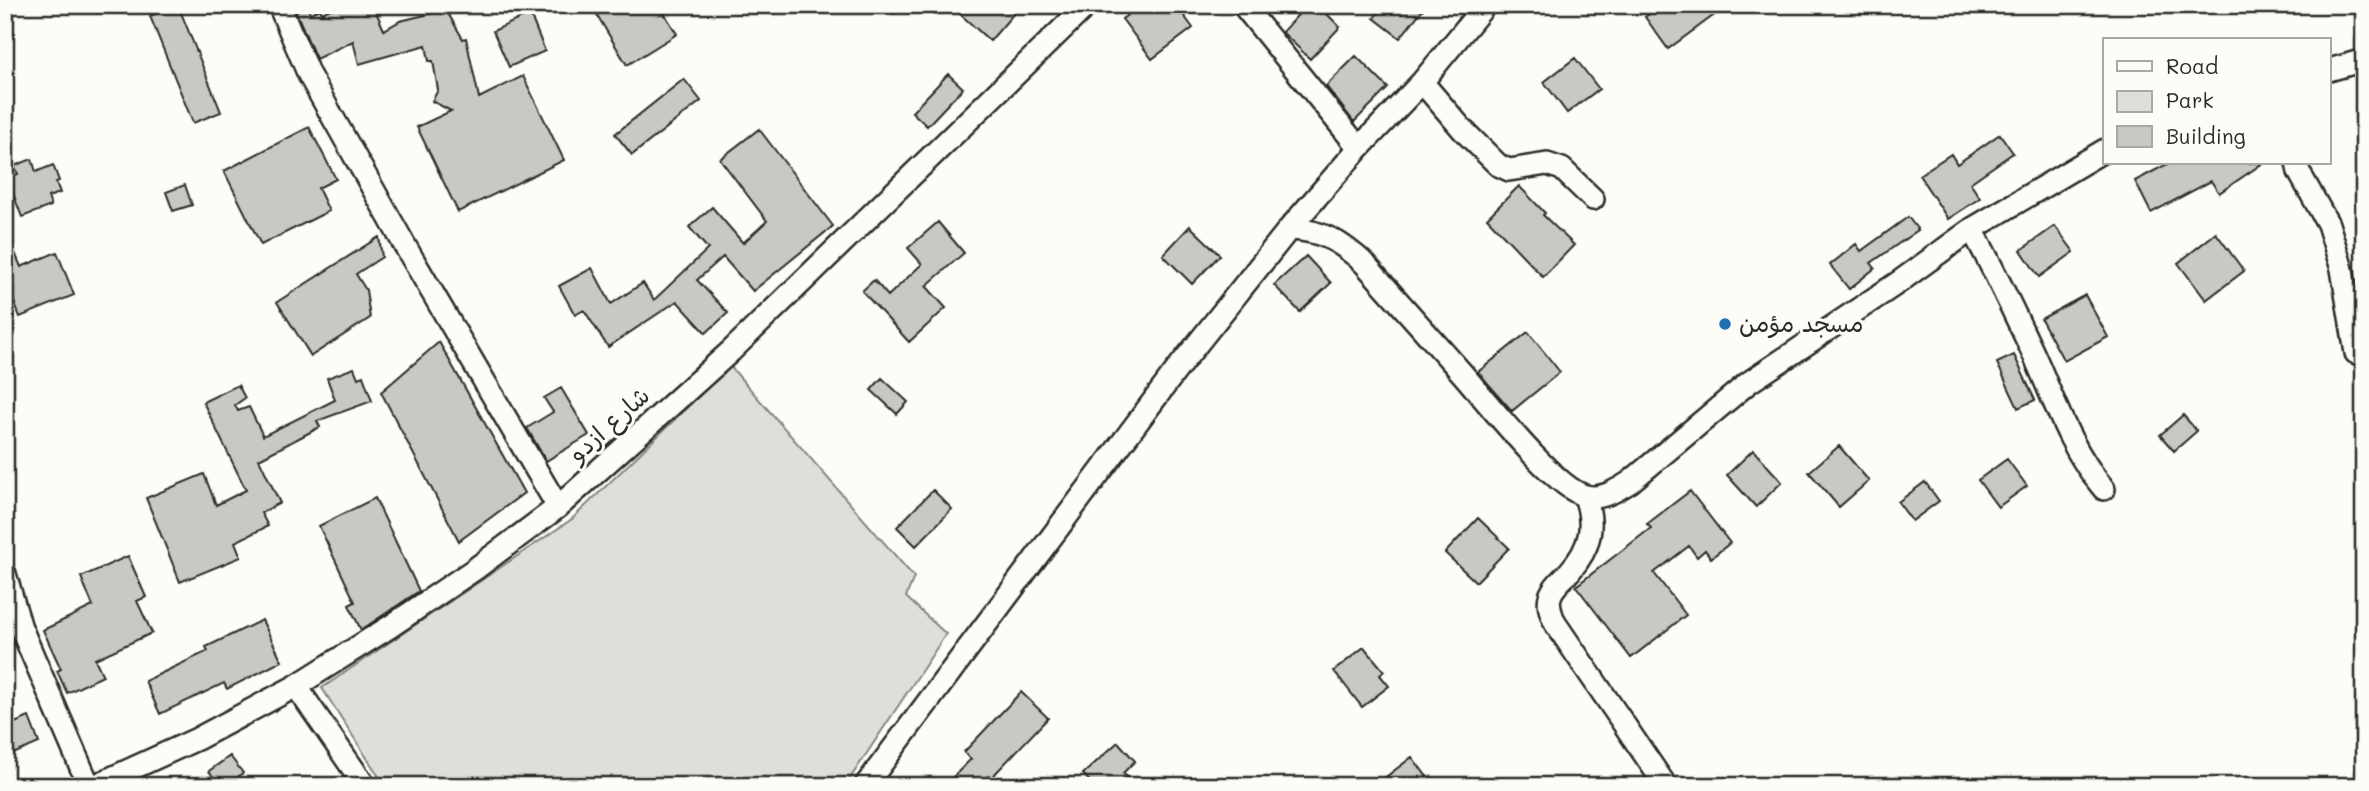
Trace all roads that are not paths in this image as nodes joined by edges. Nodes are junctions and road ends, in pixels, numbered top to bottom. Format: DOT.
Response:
graph roads {
  1 [pos="279,5"];
  2 [pos="1087,5"];
  3 [pos="1243,5"];
  4 [pos="1485,5"];
  5 [pos="2364,60"];
  6 [pos="2330,70"];
  7 [pos="1422,82"];
  8 [pos="1359,148"];
  9 [pos="2103,151"];
  10 [pos="2297,164"];
  11 [pos="1593,199"];
  12 [pos="1289,229"];
  13 [pos="1972,229"];
  14 [pos="2356,353"];
  15 [pos="2104,489"];
  16 [pos="1585,496"];
  17 [pos="558,507"];
  18 [pos="5,574"];
  19 [pos="296,685"];
  20 [pos="91,786"];
  21 [pos="365,786"];
  22 [pos="864,786"];
  23 [pos="1666,786"];
  1 -- 17 [label="street"];
  2 -- 17 [label="street, شارع ازدو"];
  3 -- 8 [label="street"];
  4 -- 7 [label="street"];
  5 -- 6 [label="street"];
  7 -- 8 [label="street"];
  7 -- 11 [label="street"];
  8 -- 12 [label="street"];
  9 -- 13 [label="street"];
  10 -- 14 [label="street"];
  12 -- 16 [label="street"];
  12 -- 22 [label="street"];
  13 -- 15 [label="street"];
  13 -- 16 [label="street"];
  16 -- 23 [label="street"];
  17 -- 19 [label="street, شارع ازدو"];
  18 -- 20 [label="street"];
  19 -- 20 [label="street, شارع ازدو"];
  19 -- 21 [label="street"];
}
